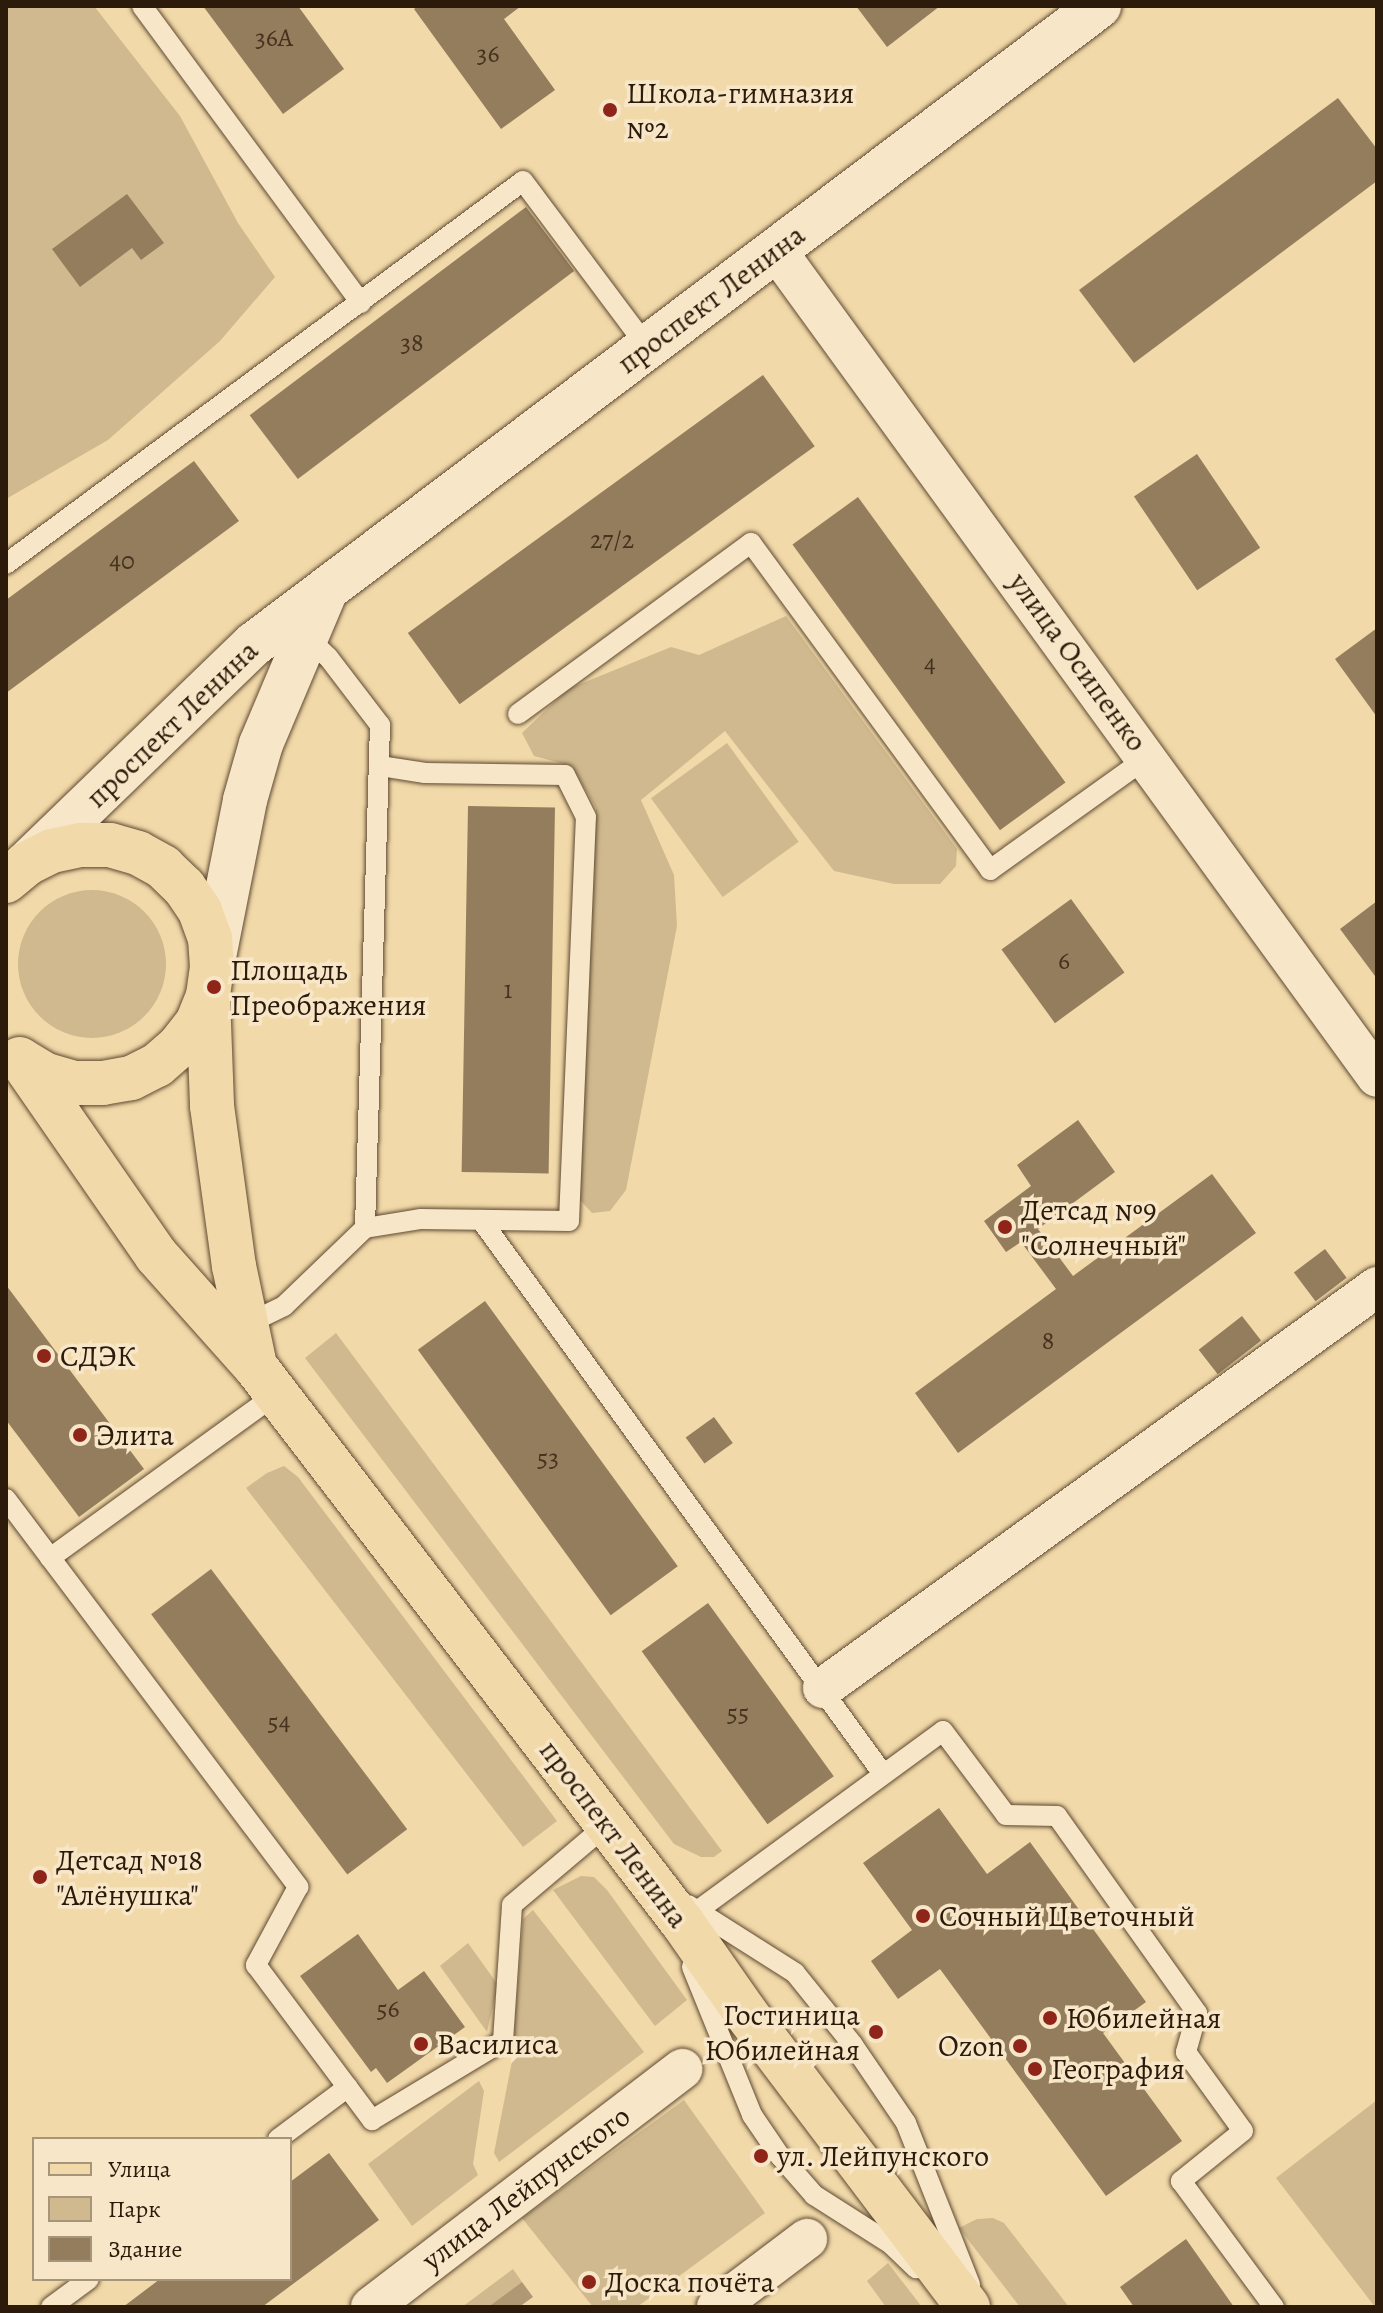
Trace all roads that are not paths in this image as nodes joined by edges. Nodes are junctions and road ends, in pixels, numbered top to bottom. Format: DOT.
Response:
graph roads {
  1 [pos="142,6"];
  2 [pos="1099,6"];
  3 [pos="776,250"];
  4 [pos="361,303"];
  5 [pos="647,347"];
  6 [pos="6,564"];
  7 [pos="325,593"];
  8 [pos="305,635"];
  9 [pos="518,714"];
  10 [pos="1148,757"];
  11 [pos="380,766"];
  12 [pos="16,872"];
  13 [pos="210,982"];
  14 [pos="13,1053"];
  15 [pos="1377,1077"];
  16 [pos="481,1220"];
  17 [pos="365,1228"];
  18 [pos="1377,1287"];
  19 [pos="258,1362"];
  20 [pos="6,1499"];
  21 [pos="50,1558"];
  22 [pos="823,1688"];
  23 [pos="883,1774"];
  24 [pos="608,1824"];
  25 [pos="650,1880"];
  26 [pos="690,1916"];
  27 [pos="682,2069"];
  28 [pos="348,2087"];
  29 [pos="281,2137"];
  30 [pos="807,2239"];
  31 [pos="86,2281"];
  32 [pos="51,2307"];
  33 [pos="371,2307"];
  34 [pos="717,2307"];
  35 [pos="957,2307"];
  36 [pos="968,2307"];
  37 [pos="980,2307"];
  38 [pos="1274,2307"];
  1 -- 4 [label="lane"];
  2 -- 3 [label="main road, проспект Ленина"];
  3 -- 5 [label="main road, проспект Ленина"];
  3 -- 10 [label="street, улица Осипенко"];
  4 -- 5 [label="lane"];
  4 -- 6 [label="lane"];
  5 -- 7 [label="main road, проспект Ленина"];
  7 -- 8 [label="main road, проспект Ленина"];
  7 -- 12 [label="main road, проспект Ленина"];
  8 -- 11 [label="lane"];
  8 -- 13 [label="main road, проспект Ленина"];
  9 -- 10 [label="lane"];
  10 -- 15 [label="street, улица Осипенко"];
  11 -- 16 [label="lane"];
  11 -- 17 [label="lane"];
  12 -- 13 [label="main road"];
  13 -- 14 [label="main road"];
  13 -- 19 [label="main road, проспект Ленина"];
  14 -- 19 [label="main road, проспект Ленина"];
  16 -- 17 [label="lane"];
  16 -- 22 [label="lane"];
  17 -- 19 [label="lane"];
  18 -- 22 [label="street"];
  19 -- 21 [label="lane"];
  19 -- 24 [label="main road, проспект Ленина"];
  20 -- 21 [label="lane"];
  21 -- 28 [label="lane"];
  22 -- 23 [label="lane"];
  23 -- 26 [label="lane"];
  23 -- 38 [label="lane"];
  24 -- 25 [label="main road, проспект Ленина"];
  24 -- 28 [label="lane"];
  25 -- 26 [label="main road, проспект Ленина"];
  25 -- 35 [label="lane"];
  26 -- 36 [label="main road, проспект Ленина"];
  26 -- 37 [label="lane"];
  27 -- 33 [label="street, улица Лейпунского"];
  28 -- 29 [label="lane"];
  30 -- 34 [label="street"];
  31 -- 32 [label="lane"];
}
